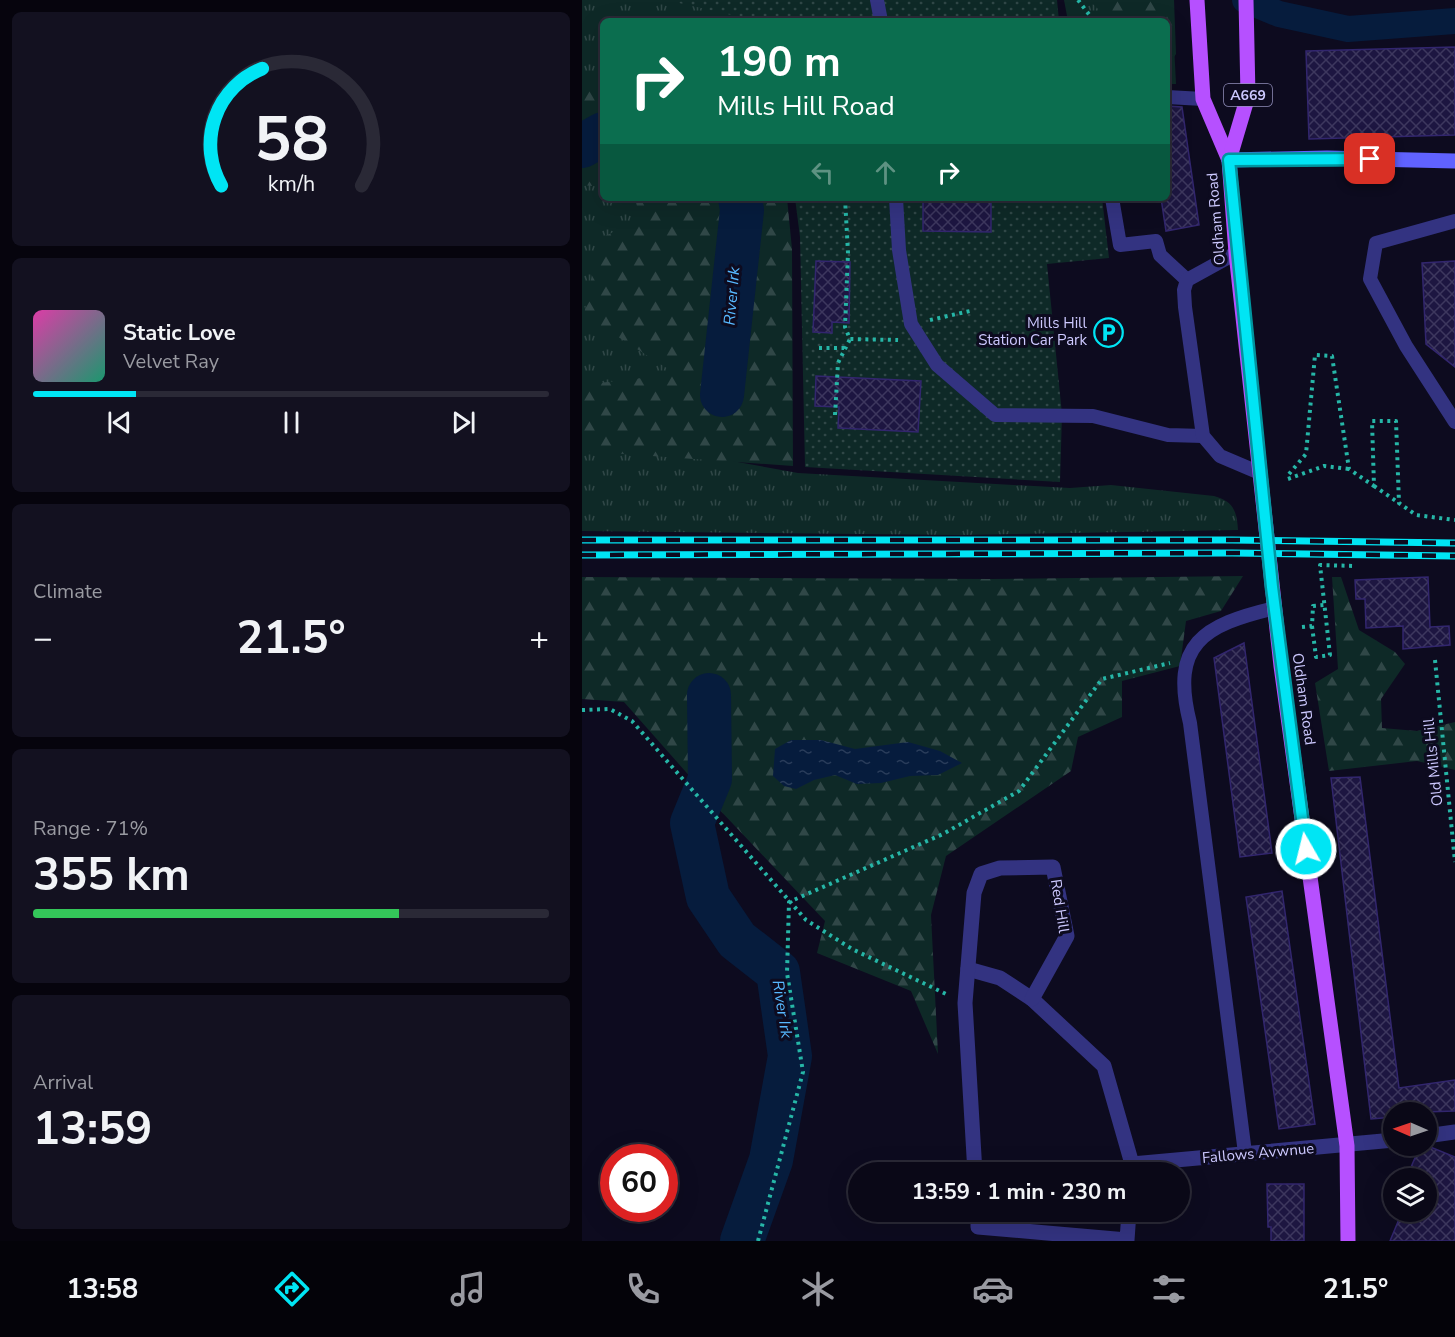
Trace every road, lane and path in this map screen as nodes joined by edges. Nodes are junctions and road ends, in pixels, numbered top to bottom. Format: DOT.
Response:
graph roads {
  1 [pos="877,0"];
  2 [pos="1078,0"];
  3 [pos="1197,0"];
  4 [pos="1246,0"];
  5 [pos="880,18"];
  6 [pos="1091,18"];
  7 [pos="1170,97"];
  8 [pos="1203,99"];
  9 [pos="1229,160"];
  10 [pos="1455,161"];
  11 [pos="845,201"];
  12 [pos="896,201"];
  13 [pos="1113,201"];
  14 [pos="1455,221"];
  15 [pos="1236,252"];
  16 [pos="1187,280"];
  17 [pos="970,311"];
  18 [pos="911,324"];
  19 [pos="850,339"];
  20 [pos="819,348"];
  21 [pos="844,348"];
  22 [pos="835,415"];
  23 [pos="1455,422"];
  24 [pos="1203,436"];
  25 [pos="1349,469"];
  26 [pos="1260,473"];
  27 [pos="1374,486"];
  28 [pos="1399,503"];
  29 [pos="1455,520"];
  30 [pos="1356,566"];
  31 [pos="1324,605"];
  32 [pos="1275,608"];
  33 [pos="1312,626"];
  34 [pos="1302,627"];
  35 [pos="1185,660"];
  36 [pos="1435,660"];
  37 [pos="582,710"];
  38 [pos="1455,862"];
  39 [pos="789,902"];
  40 [pos="968,969"];
  41 [pos="1032,999"];
  42 [pos="965,1003"];
  43 [pos="1455,1132"];
  44 [pos="1437,1134"];
  45 [pos="1383,1141"];
  46 [pos="1347,1146"];
  47 [pos="1245,1153"];
  48 [pos="974,1162"];
  49 [pos="1130,1162"];
  50 [pos="1181,1162"];
  51 [pos="978,1222"];
  52 [pos="1128,1222"];
  53 [pos="758,1241"];
  54 [pos="1348,1241"];
  1 -- 5 [label="lane"];
  2 -- 6 [label="path"];
  3 -- 8 [label="main road, A669"];
  4 -- 9 [label="main road, A669"];
  7 -- 8 [label="lane"];
  8 -- 9 [label="main road, A669"];
  9 -- 10 [label="street"];
  9 -- 15 [label="main road, Oldham Road / A669"];
  11 -- 19 [label="path"];
  12 -- 18 [label="lane"];
  13 -- 16 [label="lane"];
  14 -- 23 [label="lane"];
  15 -- 16 [label="lane"];
  15 -- 26 [label="main road, Oldham Road / A669"];
  16 -- 24 [label="lane"];
  17 -- 18 [label="path"];
  18 -- 19 [label="path"];
  18 -- 24 [label="lane"];
  19 -- 21 [label="path"];
  20 -- 21 [label="path"];
  21 -- 22 [label="path"];
  24 -- 26 [label="lane"];
  25 -- 25 [label="path"];
  25 -- 27 [label="path"];
  26 -- 32 [label="main road, Oldham Road / A669"];
  27 -- 28 [label="path"];
  27 -- 28 [label="path"];
  28 -- 29 [label="path"];
  30 -- 31 [label="path"];
  31 -- 33 [label="path"];
  31 -- 33 [label="path"];
  32 -- 35 [label="lane"];
  32 -- 46 [label="main road, Oldham Road / A669"];
  33 -- 34 [label="path"];
  35 -- 39 [label="path"];
  35 -- 47 [label="lane"];
  36 -- 38 [label="path, Old Mills Hill"];
  37 -- 39 [label="path"];
  39 -- 42 [label="path"];
  39 -- 53 [label="path"];
  40 -- 41 [label="street"];
  40 -- 41 [label="street, Red Hill"];
  40 -- 42 [label="street"];
  41 -- 49 [label="street"];
  42 -- 48 [label="street"];
  43 -- 44 [label="street"];
  45 -- 46 [label="street, Fallows Avwnue"];
  46 -- 47 [label="street, Fallows Avwnue"];
  46 -- 54 [label="main road, Oldham Road / A669"];
  47 -- 50 [label="street, Fallows Avwnue"];
  51 -- 52 [label="street"];
}
